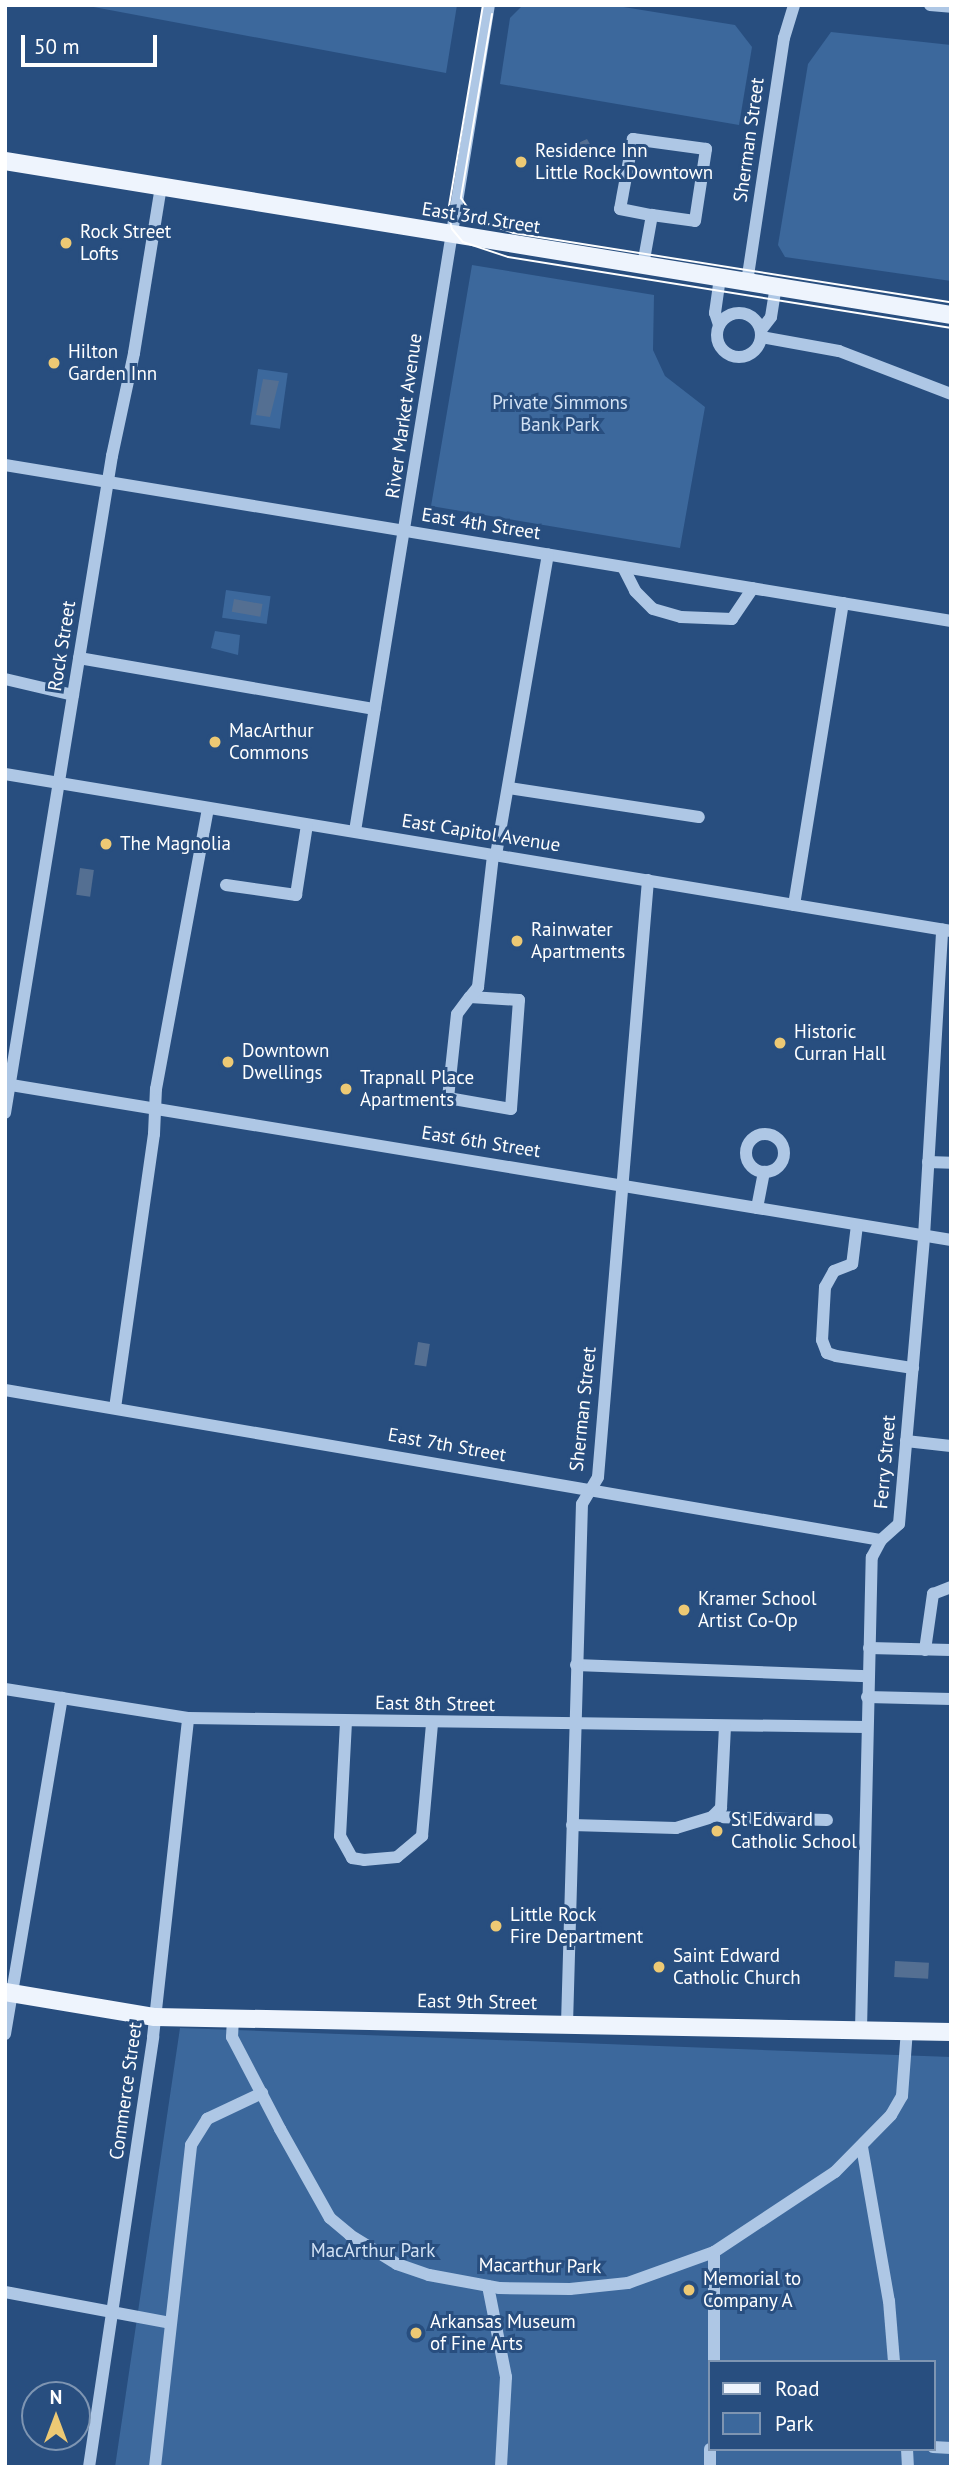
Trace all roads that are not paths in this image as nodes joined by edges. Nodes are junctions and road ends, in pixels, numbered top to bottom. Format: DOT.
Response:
graph roads {
  1 [pos="489,5"];
  2 [pos="794,5"];
  3 [pos="930,5"];
  4 [pos="951,7"];
  5 [pos="5,161"];
  6 [pos="161,187"];
  7 [pos="652,215"];
  8 [pos="451,234"];
  9 [pos="643,265"];
  10 [pos="720,278"];
  11 [pos="747,282"];
  12 [pos="776,287"];
  13 [pos="951,315"];
  14 [pos="719,325"];
  15 [pos="761,334"];
  16 [pos="951,394"];
  17 [pos="5,465"];
  18 [pos="108,482"];
  19 [pos="405,531"];
  20 [pos="548,554"];
  21 [pos="623,567"];
  22 [pos="753,588"];
  23 [pos="843,603"];
  24 [pos="951,621"];
  25 [pos="79,657"];
  26 [pos="5,679"];
  27 [pos="73,695"];
  28 [pos="375,709"];
  29 [pos="5,774"];
  30 [pos="60,783"];
  31 [pos="509,788"];
  32 [pos="208,809"];
  33 [pos="699,817"];
  34 [pos="307,825"];
  35 [pos="355,831"];
  36 [pos="494,855"];
  37 [pos="648,880"];
  38 [pos="226,885"];
  39 [pos="794,905"];
  40 [pos="946,930"];
  41 [pos="470,998"];
  42 [pos="7,1084"];
  43 [pos="156,1108"];
  44 [pos="5,1113"];
  45 [pos="928,1162"];
  46 [pos="951,1163"];
  47 [pos="764,1172"];
  48 [pos="623,1185"];
  49 [pos="757,1208"];
  50 [pos="858,1225"];
  51 [pos="924,1236"];
  52 [pos="951,1240"];
  53 [pos="913,1367"];
  54 [pos="5,1390"];
  55 [pos="115,1408"];
  56 [pos="906,1441"];
  57 [pos="951,1446"];
  58 [pos="592,1489"];
  59 [pos="881,1540"];
  60 [pos="951,1587"];
  61 [pos="869,1648"];
  62 [pos="925,1650"];
  63 [pos="951,1650"];
  64 [pos="576,1665"];
  65 [pos="868,1676"];
  66 [pos="5,1689"];
  67 [pos="867,1697"];
  68 [pos="62,1698"];
  69 [pos="951,1699"];
  70 [pos="188,1718"];
  71 [pos="346,1722"];
  72 [pos="432,1724"];
  73 [pos="575,1726"];
  74 [pos="725,1727"];
  75 [pos="866,1727"];
  76 [pos="712,1817"];
  77 [pos="827,1820"];
  78 [pos="572,1825"];
  79 [pos="8,1993"];
  80 [pos="155,2017"];
  81 [pos="233,2018"];
  82 [pos="567,2024"];
  83 [pos="861,2031"];
  84 [pos="907,2031"];
  85 [pos="951,2032"];
  86 [pos="5,2034"];
  87 [pos="262,2093"];
  88 [pos="862,2147"];
  89 [pos="714,2252"];
  90 [pos="488,2286"];
  91 [pos="5,2292"];
  92 [pos="115,2310"];
  93 [pos="170,2323"];
  94 [pos="713,2360"];
  95 [pos="894,2360"];
  96 [pos="89,2467"];
  97 [pos="155,2467"];
  98 [pos="501,2467"];
  1 -- 8 [label="street, River Market Avenue"];
  2 -- 11 [label="street, Sherman Street"];
  3 -- 4 [label="street"];
  5 -- 6 [label="main road, East 3rd Street"];
  6 -- 8 [label="main road, East 3rd Street"];
  6 -- 18 [label="street, Rock Street"];
  7 -- 7 [label="street"];
  7 -- 9 [label="street"];
  8 -- 9 [label="main road, East 3rd Street"];
  8 -- 19 [label="street, River Market Avenue"];
  9 -- 10 [label="main road, East 3rd Street"];
  10 -- 11 [label="main road, East 3rd Street"];
  10 -- 14 [label="street"];
  11 -- 12 [label="main road, East 3rd Street"];
  12 -- 13 [label="main road, East 3rd Street"];
  12 -- 15 [label="street"];
  14 -- 15 [label="street"];
  14 -- 15 [label="street"];
  15 -- 16 [label="street"];
  17 -- 18 [label="street, East 4th Street"];
  18 -- 19 [label="street, East 4th Street"];
  18 -- 25 [label="street, Rock Street"];
  19 -- 20 [label="street, East 4th Street"];
  19 -- 28 [label="street, River Market Avenue"];
  20 -- 21 [label="street, East 4th Street"];
  20 -- 31 [label="street"];
  21 -- 22 [label="street, East 4th Street"];
  21 -- 22 [label="street"];
  22 -- 23 [label="street, East 4th Street"];
  23 -- 24 [label="street, East 4th Street"];
  23 -- 39 [label="street"];
  25 -- 27 [label="street, Rock Street"];
  25 -- 28 [label="street"];
  26 -- 27 [label="street"];
  27 -- 30 [label="street, Rock Street"];
  28 -- 35 [label="street, River Market Avenue"];
  29 -- 30 [label="street, East Capitol Avenue"];
  30 -- 32 [label="street, East Capitol Avenue"];
  30 -- 42 [label="street, Rock Street"];
  31 -- 33 [label="street"];
  31 -- 36 [label="street"];
  32 -- 34 [label="street, East Capitol Avenue"];
  32 -- 43 [label="street"];
  34 -- 35 [label="street, East Capitol Avenue"];
  34 -- 38 [label="street"];
  35 -- 36 [label="street, East Capitol Avenue"];
  36 -- 37 [label="street, East Capitol Avenue"];
  36 -- 41 [label="street"];
  37 -- 39 [label="street, East Capitol Avenue"];
  37 -- 48 [label="street, Sherman Street"];
  39 -- 40 [label="street, East Capitol Avenue"];
  40 -- 45 [label="street, Ferry Street"];
  41 -- 41 [label="street"];
  42 -- 43 [label="street, East 6th Street"];
  42 -- 44 [label="street, Rock Street"];
  43 -- 48 [label="street, East 6th Street"];
  43 -- 55 [label="street"];
  45 -- 46 [label="street"];
  45 -- 51 [label="street, Ferry Street"];
  47 -- 49 [label="street"];
  48 -- 49 [label="street, East 6th Street"];
  48 -- 58 [label="street, Sherman Street"];
  49 -- 50 [label="street, East 6th Street"];
  50 -- 51 [label="street, East 6th Street"];
  50 -- 53 [label="street"];
  51 -- 52 [label="street, East 6th Street"];
  51 -- 53 [label="street, Ferry Street"];
  53 -- 56 [label="street, Ferry Street"];
  54 -- 55 [label="street, East 7th Street"];
  55 -- 58 [label="street, East 7th Street"];
  56 -- 57 [label="street"];
  56 -- 59 [label="street, Ferry Street"];
  58 -- 59 [label="street, East 7th Street"];
  58 -- 64 [label="street, Sherman Street"];
  59 -- 61 [label="street, Ferry Street"];
  60 -- 62 [label="street"];
  61 -- 62 [label="street"];
  61 -- 65 [label="street, Ferry Street"];
  62 -- 63 [label="street"];
  64 -- 65 [label="street"];
  64 -- 73 [label="street, Sherman Street"];
  65 -- 67 [label="street, Ferry Street"];
  66 -- 68 [label="street, East 8th Street"];
  67 -- 69 [label="street"];
  67 -- 75 [label="street, Ferry Street"];
  68 -- 70 [label="street, East 8th Street"];
  68 -- 79 [label="street"];
  70 -- 71 [label="street, East 8th Street"];
  70 -- 80 [label="street, Commerce Street"];
  71 -- 72 [label="street, East 8th Street"];
  71 -- 72 [label="street"];
  72 -- 73 [label="street, East 8th Street"];
  73 -- 74 [label="street, East 8th Street"];
  73 -- 78 [label="street, Sherman Street"];
  74 -- 75 [label="street, East 8th Street"];
  74 -- 76 [label="street"];
  75 -- 83 [label="street, Ferry Street"];
  76 -- 77 [label="street"];
  76 -- 78 [label="street"];
  78 -- 82 [label="street, Sherman Street"];
  79 -- 80 [label="main road, East 9th Street"];
  79 -- 86 [label="street"];
  80 -- 81 [label="main road, East 9th Street"];
  80 -- 92 [label="street, Commerce Street"];
  81 -- 82 [label="main road, East 9th Street"];
  81 -- 87 [label="street, Macarthur Park"];
  82 -- 83 [label="main road, East 9th Street"];
  83 -- 84 [label="main road, East 9th Street"];
  84 -- 85 [label="main road, East 9th Street"];
  84 -- 88 [label="street, Macarthur Park"];
  87 -- 90 [label="street, Macarthur Park"];
  87 -- 93 [label="street"];
  88 -- 89 [label="street, Macarthur Park"];
  88 -- 95 [label="street"];
  89 -- 90 [label="street, Macarthur Park"];
  89 -- 94 [label="street"];
  90 -- 98 [label="street"];
  91 -- 92 [label="street"];
  92 -- 93 [label="street"];
  92 -- 96 [label="street, Commerce Street"];
  93 -- 97 [label="street"];
}
